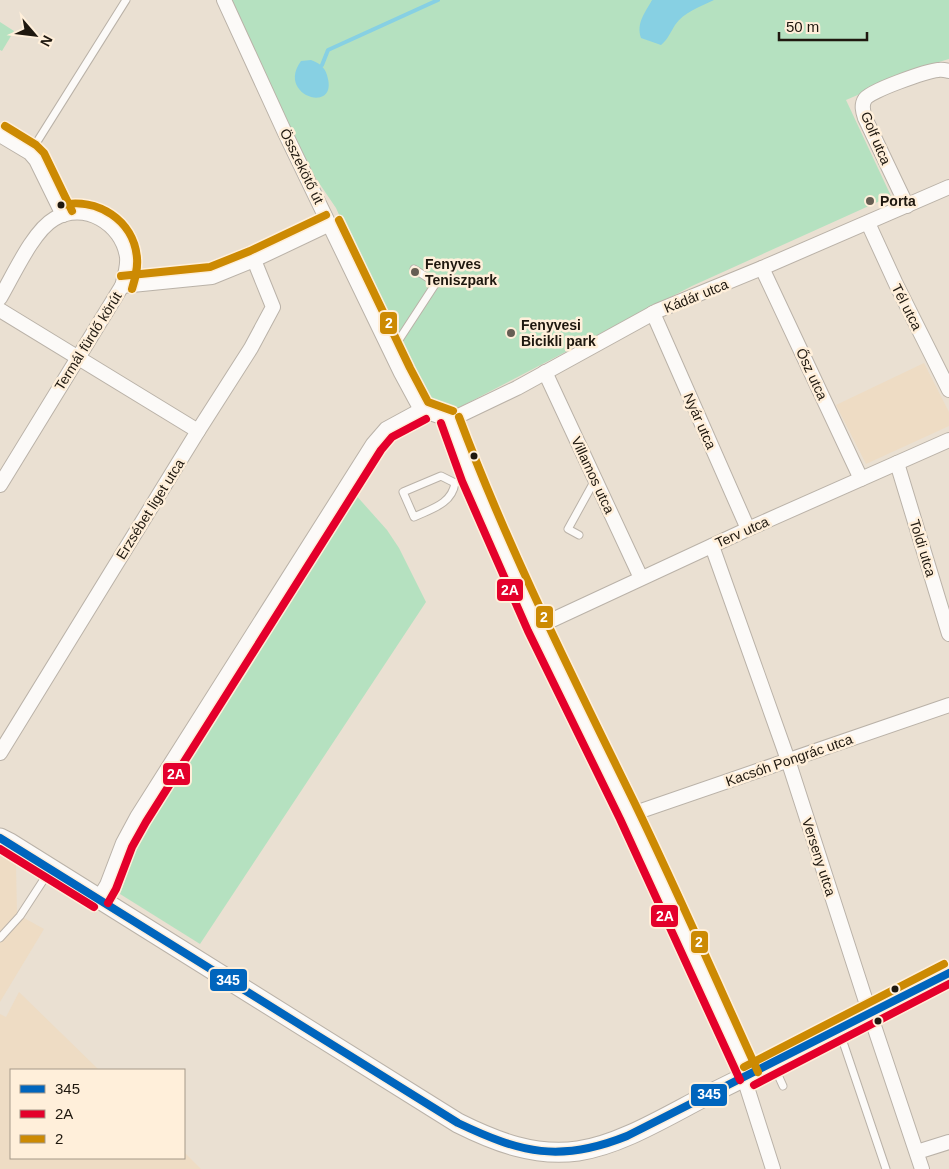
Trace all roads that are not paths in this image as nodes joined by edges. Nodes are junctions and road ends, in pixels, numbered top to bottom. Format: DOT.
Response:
graph roads {
  1 [pos="126,0"];
  2 [pos="224,0"];
  3 [pos="949,71"];
  4 [pos="0,135"];
  5 [pos="30,153"];
  6 [pos="949,187"];
  7 [pos="907,206"];
  8 [pos="63,215"];
  9 [pos="868,223"];
  10 [pos="330,224"];
  11 [pos="254,260"];
  12 [pos="762,268"];
  13 [pos="414,269"];
  14 [pos="122,286"];
  15 [pos="0,298"];
  16 [pos="0,310"];
  17 [pos="653,313"];
  18 [pos="392,352"];
  19 [pos="78,357"];
  20 [pos="545,372"];
  21 [pos="949,390"];
  22 [pos="421,410"];
  23 [pos="450,420"];
  24 [pos="198,431"];
  25 [pos="949,440"];
  26 [pos="897,463"];
  27 [pos="472,477"];
  28 [pos="862,479"];
  29 [pos="595,480"];
  30 [pos="455,483"];
  31 [pos="0,485"];
  32 [pos="748,529"];
  33 [pos="579,535"];
  34 [pos="712,546"];
  35 [pos="641,578"];
  36 [pos="537,627"];
  37 [pos="949,634"];
  38 [pos="949,705"];
  39 [pos="0,753"];
  40 [pos="788,760"];
  41 [pos="629,815"];
  42 [pos="0,838"];
  43 [pos="51,868"];
  44 [pos="99,898"];
  45 [pos="0,938"];
  46 [pos="949,973"];
  47 [pos="870,1014"];
  48 [pos="839,1030"];
  49 [pos="773,1063"];
  50 [pos="743,1078"];
  51 [pos="783,1086"];
  52 [pos="949,1142"];
  53 [pos="917,1152"];
  54 [pos="773,1169"];
  55 [pos="886,1169"];
  56 [pos="922,1169"];
  1 -- 5 [label="lane"];
  2 -- 10 [label="street, Összekötő út"];
  3 -- 7 [label="street, Golf utca"];
  4 -- 5 [label="street"];
  5 -- 8 [label="street"];
  6 -- 7 [label="street, Kádár utca"];
  7 -- 9 [label="street, Kádár utca"];
  8 -- 14 [label="street, Termál fürdő körút"];
  8 -- 15 [label="street"];
  9 -- 12 [label="street, Kádár utca"];
  9 -- 21 [label="street, Tél utca"];
  10 -- 11 [label="street"];
  10 -- 18 [label="street, Összekötő út"];
  11 -- 14 [label="street"];
  11 -- 24 [label="street, Erzsébet liget utca"];
  12 -- 17 [label="street, Kádár utca"];
  12 -- 28 [label="street, Ősz utca"];
  13 -- 18 [label="lane"];
  14 -- 19 [label="street, Termál fürdő körút"];
  16 -- 19 [label="street"];
  17 -- 20 [label="street, Kádár utca"];
  17 -- 32 [label="street, Nyár utca"];
  18 -- 22 [label="street, Összekötő út"];
  19 -- 24 [label="street"];
  19 -- 31 [label="street, Termál fürdő körút"];
  20 -- 23 [label="street, Kádár utca"];
  20 -- 29 [label="street, Villamos utca"];
  22 -- 23 [label="street"];
  22 -- 44 [label="street"];
  23 -- 27 [label="street"];
  24 -- 39 [label="street, Erzsébet liget utca"];
  25 -- 26 [label="street, Terv utca"];
  26 -- 28 [label="street, Terv utca"];
  26 -- 37 [label="street, Toldi utca"];
  27 -- 30 [label="lane"];
  27 -- 36 [label="street"];
  28 -- 32 [label="street, Terv utca"];
  29 -- 33 [label="lane"];
  29 -- 35 [label="street, Villamos utca"];
  30 -- 30 [label="lane"];
  32 -- 34 [label="street, Terv utca"];
  34 -- 35 [label="street, Terv utca"];
  34 -- 40 [label="street, Verseny utca"];
  35 -- 36 [label="street, Terv utca"];
  36 -- 41 [label="street"];
  38 -- 40 [label="street, Kacsóh Pongrác utca"];
  40 -- 41 [label="street, Kacsóh Pongrác utca"];
  40 -- 47 [label="street, Verseny utca"];
  41 -- 50 [label="street"];
  42 -- 43 [label="street"];
  43 -- 44 [label="street"];
  43 -- 45 [label="lane"];
  44 -- 50 [label="street"];
  46 -- 47 [label="street"];
  47 -- 48 [label="street"];
  47 -- 53 [label="street, Verseny utca"];
  48 -- 49 [label="street"];
  48 -- 55 [label="lane"];
  49 -- 50 [label="street"];
  49 -- 51 [label="lane"];
  50 -- 54 [label="street"];
  52 -- 53 [label="street"];
  53 -- 56 [label="street, Verseny utca"];
}
